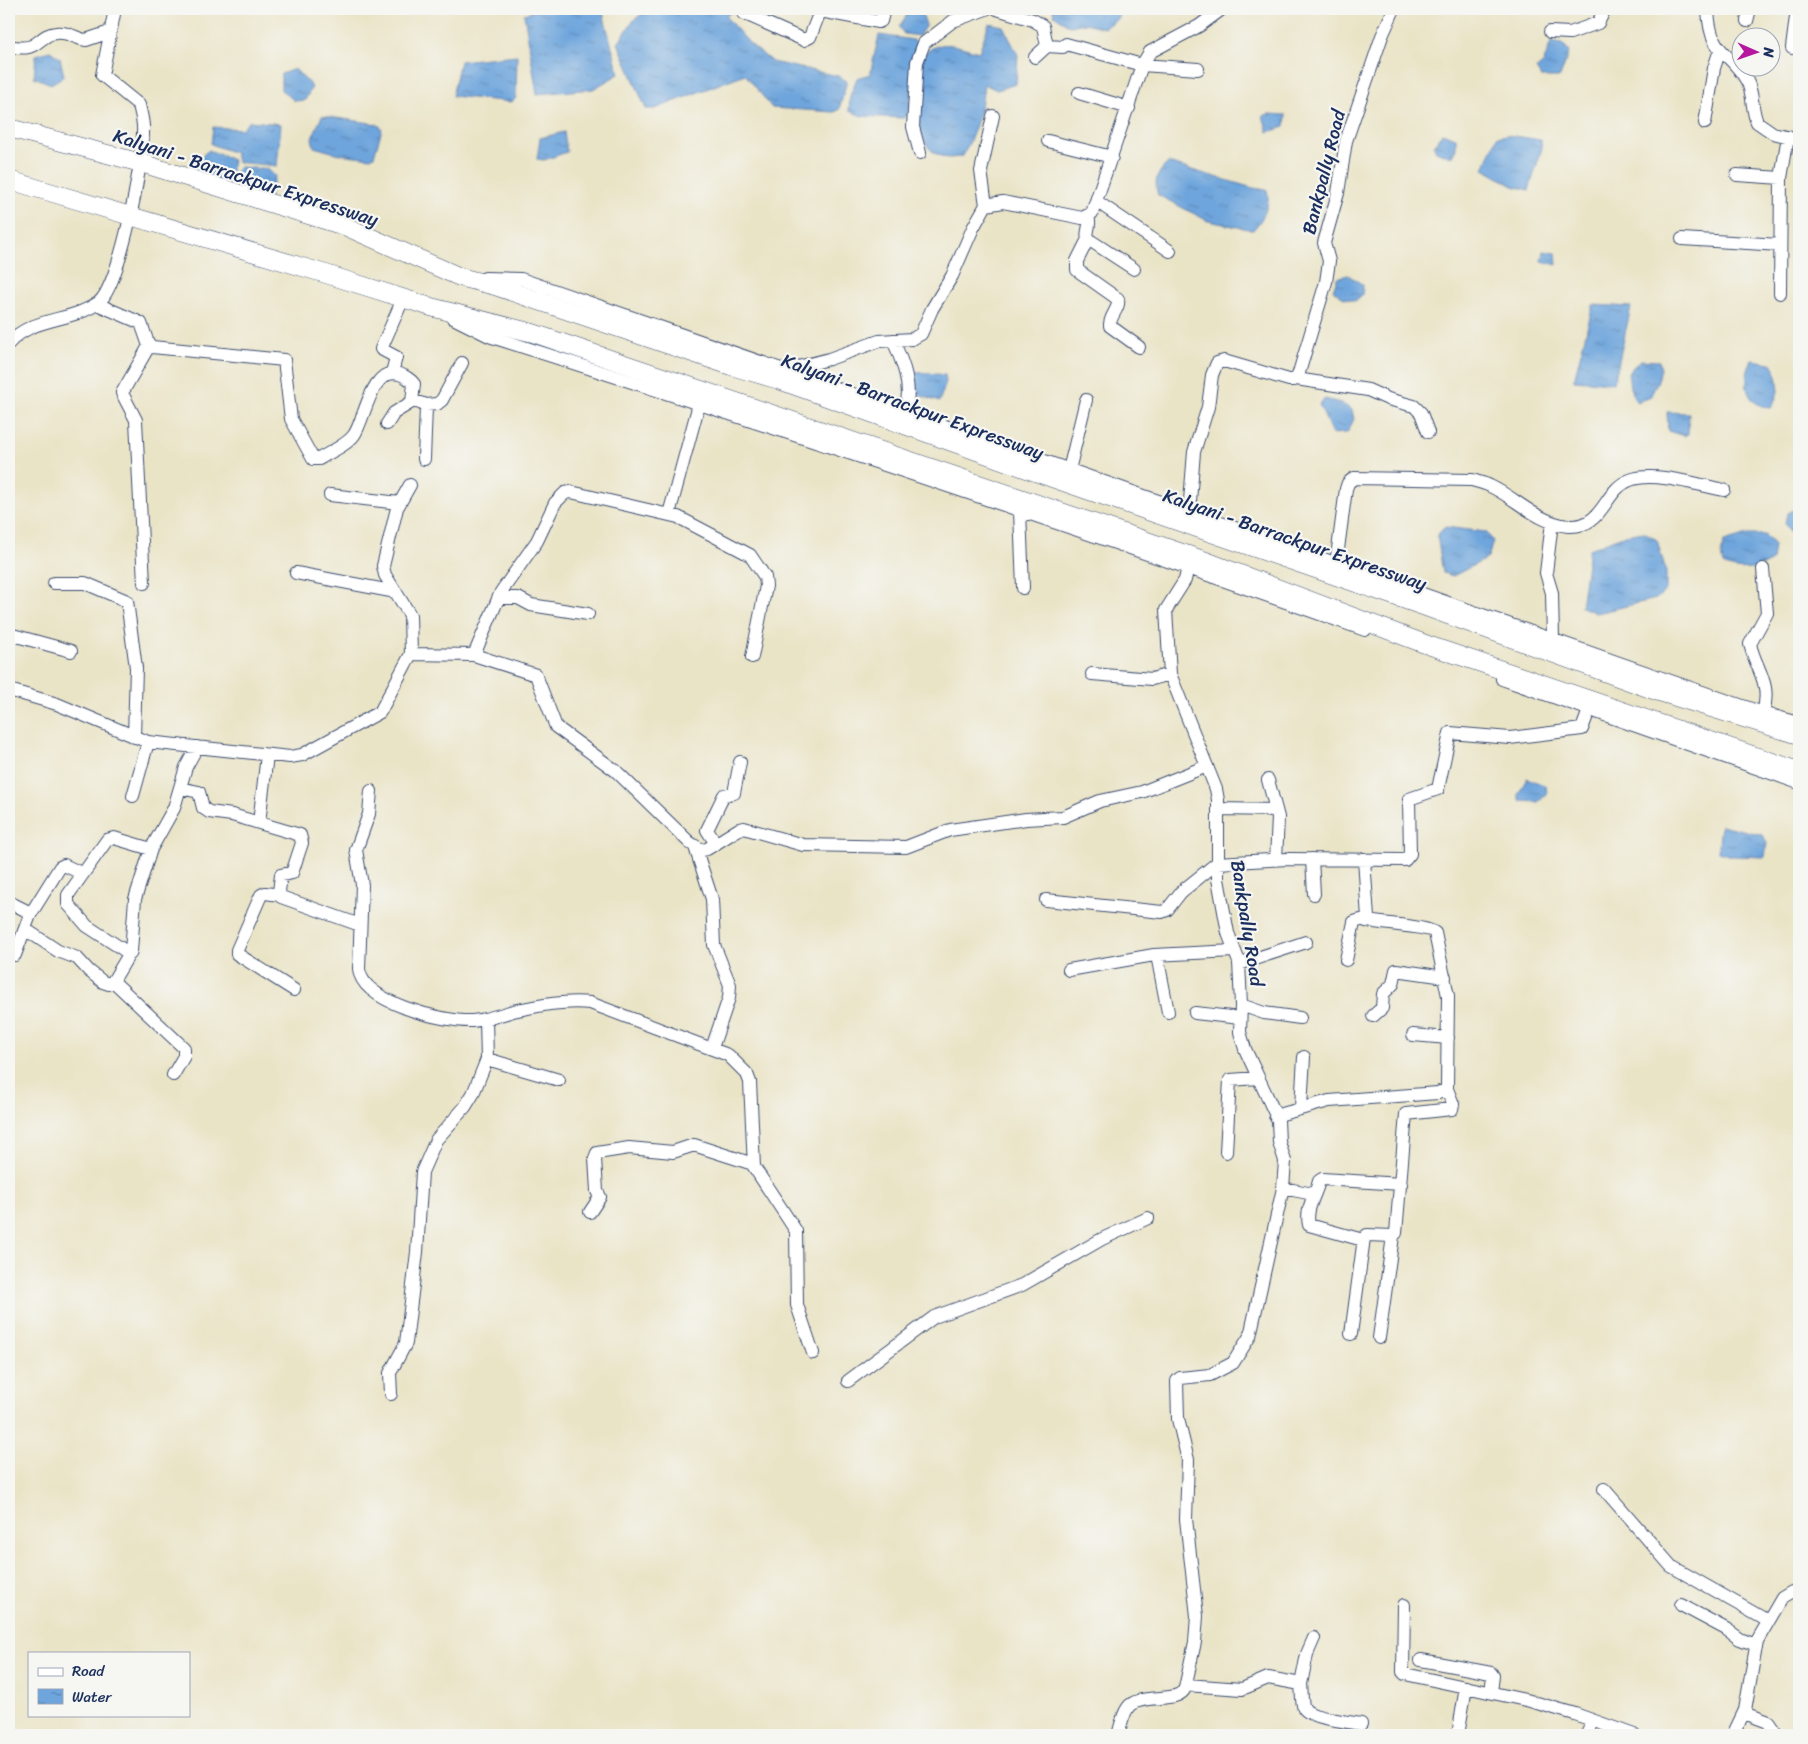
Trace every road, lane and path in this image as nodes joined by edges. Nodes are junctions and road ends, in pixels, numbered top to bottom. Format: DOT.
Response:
graph roads {
  1 [pos="115,9"];
  2 [pos="884,9"];
  3 [pos="986,9"];
  4 [pos="997,9"];
  5 [pos="1222,9"];
  6 [pos="1394,9"];
  7 [pos="1605,9"];
  8 [pos="1708,9"];
  9 [pos="1797,9"];
  10 [pos="820,10"];
  11 [pos="743,13"];
  12 [pos="962,13"];
  13 [pos="110,32"];
  14 [pos="1550,32"];
  15 [pos="9,46"];
  16 [pos="1047,46"];
  17 [pos="1792,48"];
  18 [pos="1720,50"];
  19 [pos="1035,57"];
  20 [pos="1142,65"];
  21 [pos="1198,69"];
  22 [pos="1079,93"];
  23 [pos="1129,108"];
  24 [pos="992,116"];
  25 [pos="1705,123"];
  26 [pos="9,128"];
  27 [pos="1794,137"];
  28 [pos="1048,141"];
  29 [pos="920,153"];
  30 [pos="1112,157"];
  31 [pos="141,163"];
  32 [pos="1737,176"];
  33 [pos="1781,178"];
  34 [pos="9,180"];
  35 [pos="1096,201"];
  36 [pos="986,205"];
  37 [pos="130,215"];
  38 [pos="1088,216"];
  39 [pos="1088,239"];
  40 [pos="1682,239"];
  41 [pos="1780,246"];
  42 [pos="1170,251"];
  43 [pos="1134,269"];
  44 [pos="460,277"];
  45 [pos="1780,293"];
  46 [pos="403,298"];
  47 [pos="97,304"];
  48 [pos="431,307"];
  49 [pos="893,340"];
  50 [pos="9,343"];
  51 [pos="149,346"];
  52 [pos="1139,346"];
  53 [pos="462,363"];
  54 [pos="392,373"];
  55 [pos="789,373"];
  56 [pos="1296,378"];
  57 [pos="1086,400"];
  58 [pos="412,401"];
  59 [pos="699,404"];
  60 [pos="426,405"];
  61 [pos="906,412"];
  62 [pos="387,424"];
  63 [pos="1428,432"];
  64 [pos="424,459"];
  65 [pos="1070,470"];
  66 [pos="410,485"];
  67 [pos="1724,490"];
  68 [pos="330,495"];
  69 [pos="399,503"];
  70 [pos="1020,511"];
  71 [pos="1188,513"];
  72 [pos="669,514"];
  73 [pos="1552,522"];
  74 [pos="1336,564"];
  75 [pos="1188,568"];
  76 [pos="1763,569"];
  77 [pos="296,573"];
  78 [pos="54,582"];
  79 [pos="144,583"];
  80 [pos="1023,588"];
  81 [pos="396,592"];
  82 [pos="498,598"];
  83 [pos="588,614"];
  84 [pos="9,634"];
  85 [pos="1553,640"];
  86 [pos="71,651"];
  87 [pos="411,654"];
  88 [pos="474,655"];
  89 [pos="752,657"];
  90 [pos="1092,674"];
  91 [pos="1170,674"];
  92 [pos="9,690"];
  93 [pos="1589,710"];
  94 [pos="1763,713"];
  95 [pos="1799,722"];
  96 [pos="1799,735"];
  97 [pos="134,737"];
  98 [pos="148,742"];
  99 [pos="197,747"];
  100 [pos="267,755"];
  101 [pos="740,762"];
  102 [pos="1207,766"];
  103 [pos="1799,771"];
  104 [pos="1268,780"];
  105 [pos="1799,783"];
  106 [pos="180,788"];
  107 [pos="371,791"];
  108 [pos="133,796"];
  109 [pos="1218,809"];
  110 [pos="1276,810"];
  111 [pos="258,823"];
  112 [pos="716,844"];
  113 [pos="695,847"];
  114 [pos="151,849"];
  115 [pos="1312,859"];
  116 [pos="1364,859"];
  117 [pos="1276,860"];
  118 [pos="1217,863"];
  119 [pos="83,874"];
  120 [pos="1314,894"];
  121 [pos="280,895"];
  122 [pos="1046,900"];
  123 [pos="9,902"];
  124 [pos="32,913"];
  125 [pos="1366,920"];
  126 [pos="360,924"];
  127 [pos="25,929"];
  128 [pos="1306,942"];
  129 [pos="1234,951"];
  130 [pos="130,954"];
  131 [pos="16,955"];
  132 [pos="1157,955"];
  133 [pos="1346,960"];
  134 [pos="1239,964"];
  135 [pos="1069,970"];
  136 [pos="1446,977"];
  137 [pos="112,981"];
  138 [pos="294,990"];
  139 [pos="1241,1005"];
  140 [pos="1168,1012"];
  141 [pos="1195,1013"];
  142 [pos="1373,1016"];
  143 [pos="1240,1018"];
  144 [pos="1300,1018"];
  145 [pos="486,1019"];
  146 [pos="1413,1035"];
  147 [pos="1448,1038"];
  148 [pos="712,1048"];
  149 [pos="1304,1057"];
  150 [pos="487,1059"];
  151 [pos="173,1075"];
  152 [pos="1258,1078"];
  153 [pos="559,1080"];
  154 [pos="1450,1097"];
  155 [pos="1301,1107"];
  156 [pos="1276,1116"];
  157 [pos="1226,1152"];
  158 [pos="753,1164"];
  159 [pos="1402,1184"];
  160 [pos="1282,1188"];
  161 [pos="1314,1194"];
  162 [pos="590,1212"];
  163 [pos="1148,1218"];
  164 [pos="1393,1236"];
  165 [pos="1363,1240"];
  166 [pos="1351,1334"];
  167 [pos="1379,1338"];
  168 [pos="813,1353"];
  169 [pos="848,1381"];
  170 [pos="391,1394"];
  171 [pos="1604,1489"];
  172 [pos="1799,1594"];
  173 [pos="1404,1605"];
  174 [pos="1681,1605"];
  175 [pos="1768,1621"];
  176 [pos="1314,1638"];
  177 [pos="1756,1645"];
  178 [pos="1421,1660"];
  179 [pos="1301,1684"];
  180 [pos="1186,1685"];
  181 [pos="1466,1687"];
  182 [pos="1491,1692"];
  183 [pos="1744,1713"];
  184 [pos="1592,1720"];
  185 [pos="1361,1724"];
  186 [pos="1118,1735"];
  187 [pos="1458,1735"];
  188 [pos="1587,1735"];
  189 [pos="1634,1735"];
  190 [pos="1733,1735"];
  191 [pos="1777,1735"];
  1 -- 13 [label="street"];
  2 -- 10 [label="street"];
  3 -- 12 [label="street"];
  4 -- 16 [label="street"];
  5 -- 20 [label="street"];
  6 -- 56 [label="street, Bankpally Road"];
  7 -- 14 [label="street"];
  8 -- 18 [label="street"];
  9 -- 17 [label="street"];
  10 -- 11 [label="street"];
  12 -- 29 [label="street"];
  13 -- 15 [label="street"];
  13 -- 31 [label="street"];
  16 -- 19 [label="street"];
  16 -- 20 [label="street"];
  18 -- 25 [label="street"];
  18 -- 27 [label="street"];
  20 -- 21 [label="street"];
  20 -- 23 [label="street"];
  22 -- 23 [label="street"];
  23 -- 30 [label="street"];
  24 -- 36 [label="street"];
  26 -- 31 [label="highway, Kalyani - Barrackpur Expressway"];
  27 -- 33 [label="street"];
  28 -- 30 [label="street"];
  30 -- 35 [label="street"];
  31 -- 37 [label="street"];
  31 -- 44 [label="highway, Kalyani - Barrackpur Expressway"];
  32 -- 33 [label="street"];
  33 -- 41 [label="street"];
  34 -- 37 [label="highway"];
  35 -- 38 [label="street"];
  35 -- 42 [label="street"];
  36 -- 38 [label="street"];
  36 -- 49 [label="street"];
  37 -- 46 [label="highway"];
  37 -- 47 [label="street"];
  38 -- 39 [label="street"];
  39 -- 43 [label="street"];
  39 -- 52 [label="street"];
  40 -- 41 [label="street"];
  41 -- 45 [label="street"];
  44 -- 55 [label="street"];
  44 -- 96 [label="highway, Kalyani - Barrackpur Expressway"];
  46 -- 48 [label="highway"];
  46 -- 54 [label="street"];
  47 -- 50 [label="street"];
  47 -- 51 [label="street"];
  48 -- 59 [label="street"];
  48 -- 103 [label="highway"];
  49 -- 55 [label="street"];
  49 -- 61 [label="street"];
  51 -- 54 [label="street"];
  51 -- 79 [label="street"];
  53 -- 60 [label="street"];
  54 -- 58 [label="street"];
  55 -- 61 [label="street"];
  56 -- 63 [label="street"];
  56 -- 71 [label="street"];
  57 -- 65 [label="street"];
  58 -- 60 [label="street"];
  58 -- 62 [label="street"];
  59 -- 70 [label="street"];
  59 -- 72 [label="street"];
  60 -- 64 [label="street"];
  61 -- 65 [label="street"];
  65 -- 71 [label="street"];
  66 -- 69 [label="street"];
  67 -- 73 [label="street"];
  68 -- 69 [label="street"];
  69 -- 81 [label="street"];
  70 -- 75 [label="street"];
  70 -- 80 [label="street"];
  71 -- 74 [label="street"];
  72 -- 82 [label="street"];
  72 -- 89 [label="street"];
  73 -- 74 [label="street"];
  73 -- 85 [label="street"];
  74 -- 85 [label="street"];
  75 -- 91 [label="street, Bankpally Road"];
  75 -- 93 [label="street"];
  76 -- 94 [label="street"];
  77 -- 81 [label="street"];
  78 -- 97 [label="street"];
  81 -- 87 [label="street"];
  82 -- 83 [label="street"];
  82 -- 88 [label="street"];
  84 -- 86 [label="street"];
  85 -- 94 [label="street"];
  87 -- 88 [label="street"];
  87 -- 100 [label="street"];
  88 -- 113 [label="street"];
  90 -- 91 [label="street"];
  91 -- 102 [label="street, Bankpally Road"];
  92 -- 97 [label="street"];
  93 -- 105 [label="street"];
  93 -- 116 [label="street"];
  94 -- 95 [label="street"];
  97 -- 98 [label="street"];
  98 -- 99 [label="street"];
  98 -- 108 [label="street"];
  99 -- 100 [label="street"];
  99 -- 106 [label="street"];
  100 -- 111 [label="street"];
  101 -- 112 [label="street"];
  102 -- 109 [label="street, Bankpally Road"];
  102 -- 112 [label="street"];
  104 -- 110 [label="street"];
  106 -- 111 [label="street"];
  106 -- 114 [label="street"];
  107 -- 126 [label="street"];
  109 -- 110 [label="street"];
  109 -- 118 [label="street, Bankpally Road"];
  110 -- 117 [label="street"];
  111 -- 121 [label="street"];
  112 -- 113 [label="street"];
  113 -- 148 [label="street"];
  114 -- 119 [label="street"];
  114 -- 130 [label="street"];
  115 -- 116 [label="street"];
  115 -- 117 [label="street"];
  115 -- 120 [label="street"];
  116 -- 125 [label="street"];
  117 -- 118 [label="street"];
  118 -- 122 [label="street"];
  118 -- 129 [label="street, Bankpally Road"];
  119 -- 124 [label="street"];
  119 -- 130 [label="street"];
  121 -- 126 [label="street"];
  121 -- 138 [label="street"];
  123 -- 124 [label="street"];
  124 -- 127 [label="street"];
  125 -- 133 [label="street"];
  125 -- 136 [label="street"];
  126 -- 145 [label="street"];
  127 -- 131 [label="street"];
  127 -- 137 [label="street"];
  128 -- 134 [label="street"];
  129 -- 132 [label="street"];
  129 -- 134 [label="street, Bankpally Road"];
  130 -- 137 [label="street"];
  132 -- 135 [label="street"];
  132 -- 140 [label="street"];
  134 -- 139 [label="street, Bankpally Road"];
  136 -- 142 [label="street"];
  136 -- 147 [label="street"];
  137 -- 151 [label="street"];
  139 -- 143 [label="street, Bankpally Road"];
  139 -- 144 [label="street"];
  141 -- 143 [label="street"];
  143 -- 152 [label="street, Bankpally Road"];
  145 -- 148 [label="street"];
  145 -- 150 [label="street"];
  146 -- 147 [label="street"];
  147 -- 154 [label="street"];
  148 -- 158 [label="street"];
  149 -- 155 [label="street"];
  150 -- 153 [label="street"];
  150 -- 170 [label="street"];
  152 -- 156 [label="street, Bankpally Road"];
  152 -- 157 [label="street"];
  154 -- 155 [label="street"];
  154 -- 159 [label="street"];
  155 -- 156 [label="street"];
  156 -- 160 [label="street, Bankpally Road"];
  158 -- 162 [label="street"];
  158 -- 168 [label="street"];
  159 -- 161 [label="street"];
  159 -- 164 [label="street"];
  160 -- 161 [label="street"];
  160 -- 180 [label="street, Bankpally Road"];
  161 -- 165 [label="street"];
  163 -- 169 [label="street"];
  164 -- 165 [label="street"];
  164 -- 167 [label="street"];
  165 -- 166 [label="street"];
  171 -- 175 [label="street"];
  172 -- 175 [label="street"];
  173 -- 181 [label="street"];
  174 -- 177 [label="street"];
  175 -- 177 [label="street"];
  176 -- 179 [label="street"];
  177 -- 183 [label="street"];
  178 -- 182 [label="street"];
  179 -- 180 [label="street"];
  179 -- 185 [label="street"];
  180 -- 186 [label="street"];
  181 -- 182 [label="street"];
  181 -- 187 [label="street"];
  182 -- 184 [label="street"];
  183 -- 190 [label="street"];
  183 -- 191 [label="street"];
  184 -- 188 [label="street"];
  184 -- 189 [label="street"];
}
